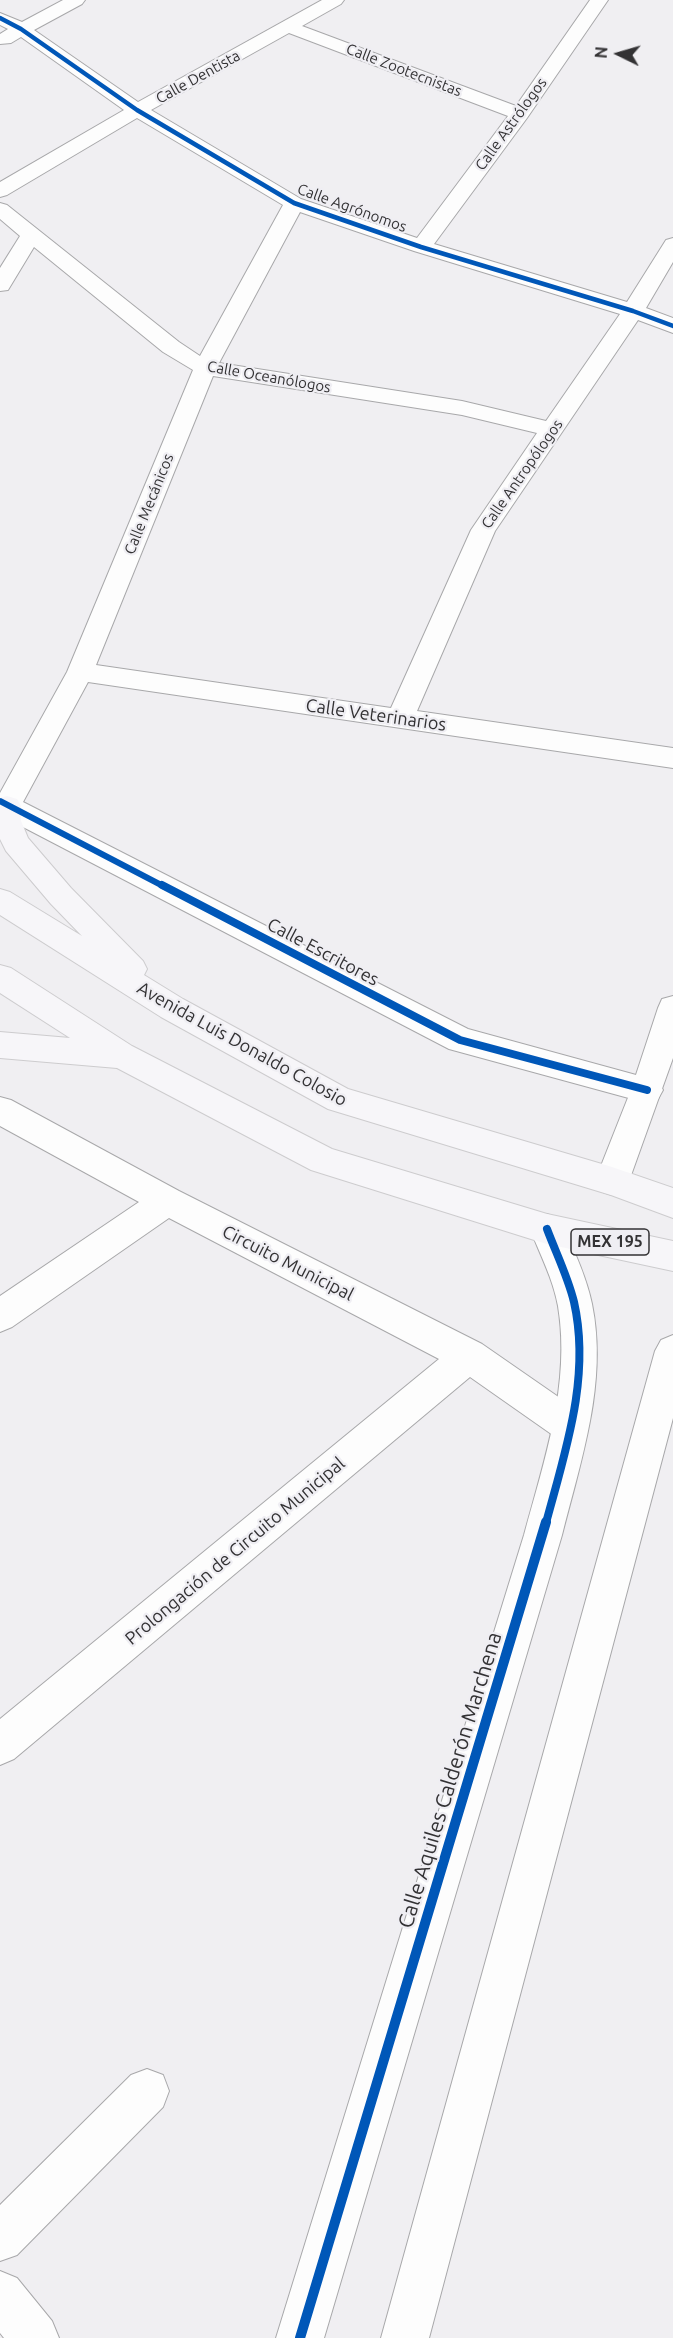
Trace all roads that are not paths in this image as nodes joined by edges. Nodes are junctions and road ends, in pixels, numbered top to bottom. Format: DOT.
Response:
graph roads {
  1 [pos="76,0"];
  2 [pos="335,0"];
  3 [pos="599,0"];
  4 [pos="0,18"];
  5 [pos="289,27"];
  6 [pos="21,29"];
  7 [pos="0,41"];
  8 [pos="137,110"];
  9 [pos="520,114"];
  10 [pos="0,191"];
  11 [pos="294,203"];
  12 [pos="0,209"];
  13 [pos="32,234"];
  14 [pos="673,244"];
  15 [pos="421,247"];
  16 [pos="0,285"];
  17 [pos="633,311"];
  18 [pos="673,327"];
  19 [pos="205,368"];
  20 [pos="552,430"];
  21 [pos="80,672"];
  22 [pos="400,718"];
  23 [pos="673,758"];
  24 [pos="4,803"];
  25 [pos="0,900"];
  26 [pos="0,977"];
  27 [pos="172,1008"];
  28 [pos="673,1008"];
  29 [pos="0,1045"];
  30 [pos="121,1055"];
  31 [pos="647,1090"];
  32 [pos="0,1110"];
  33 [pos="612,1181"];
  34 [pos="167,1201"];
  35 [pos="673,1203"];
  36 [pos="547,1229"];
  37 [pos="673,1256"];
  38 [pos="0,1316"];
  39 [pos="469,1356"];
  40 [pos="672,1360"];
  41 [pos="570,1426"];
  42 [pos="0,1745"];
  43 [pos="147,2091"];
  44 [pos="0,2238"];
  45 [pos="0,2295"];
  46 [pos="35,2338"];
  47 [pos="300,2338"];
  48 [pos="405,2338"];
  1 -- 6 [label="street"];
  2 -- 5 [label="street, Calle Dentista"];
  3 -- 9 [label="street, Calle Astrólogos"];
  4 -- 6 [label="street, Calle Agrónomos"];
  5 -- 8 [label="street, Calle Dentista"];
  5 -- 9 [label="street, Calle Zootecnistas"];
  6 -- 7 [label="street"];
  6 -- 8 [label="street, Calle Agrónomos"];
  8 -- 10 [label="street, Calle Dentista"];
  8 -- 11 [label="street, Calle Agrónomos"];
  9 -- 15 [label="street, Calle Astrólogos"];
  11 -- 15 [label="street, Calle Agrónomos"];
  11 -- 19 [label="street, Calle Mecánicos"];
  12 -- 13 [label="street, Calle Oceanólogos"];
  13 -- 16 [label="street"];
  13 -- 19 [label="street, Calle Oceanólogos"];
  14 -- 17 [label="street, Calle Antropólogos"];
  15 -- 17 [label="street, Calle Agrónomos"];
  17 -- 18 [label="street, Calle Agrónomos"];
  17 -- 20 [label="street, Calle Antropólogos"];
  19 -- 20 [label="street, Calle Oceanólogos"];
  19 -- 21 [label="street, Calle Mecánicos"];
  20 -- 22 [label="street, Calle Antropólogos"];
  21 -- 22 [label="street, Calle Veterinarios"];
  21 -- 24 [label="street, Calle Mecánicos"];
  22 -- 23 [label="street, Calle Veterinarios"];
  24 -- 27 [label="main road"];
  24 -- 31 [label="street, Calle Escritores"];
  25 -- 27 [label="main road, Avenida Luis Donaldo Colosio"];
  26 -- 30 [label="main road"];
  27 -- 33 [label="main road, Avenida Luis Donaldo Colosio"];
  28 -- 31 [label="street"];
  29 -- 30 [label="main road"];
  30 -- 36 [label="main road"];
  31 -- 33 [label="street"];
  32 -- 34 [label="street, Circuito Municipal"];
  33 -- 35 [label="main road, Avenida Luis Donaldo Colosio"];
  34 -- 38 [label="street"];
  34 -- 39 [label="street, Circuito Municipal"];
  36 -- 37 [label="main road, MEX 195"];
  36 -- 41 [label="street, Calle Aquiles Calderón Marchena"];
  39 -- 41 [label="street, Circuito Municipal"];
  39 -- 42 [label="street, Prolongación de Circuito Municipal"];
  40 -- 48 [label="street"];
  41 -- 47 [label="street, Calle Aquiles Calderón Marchena"];
  43 -- 44 [label="street"];
  45 -- 46 [label="street"];
}
